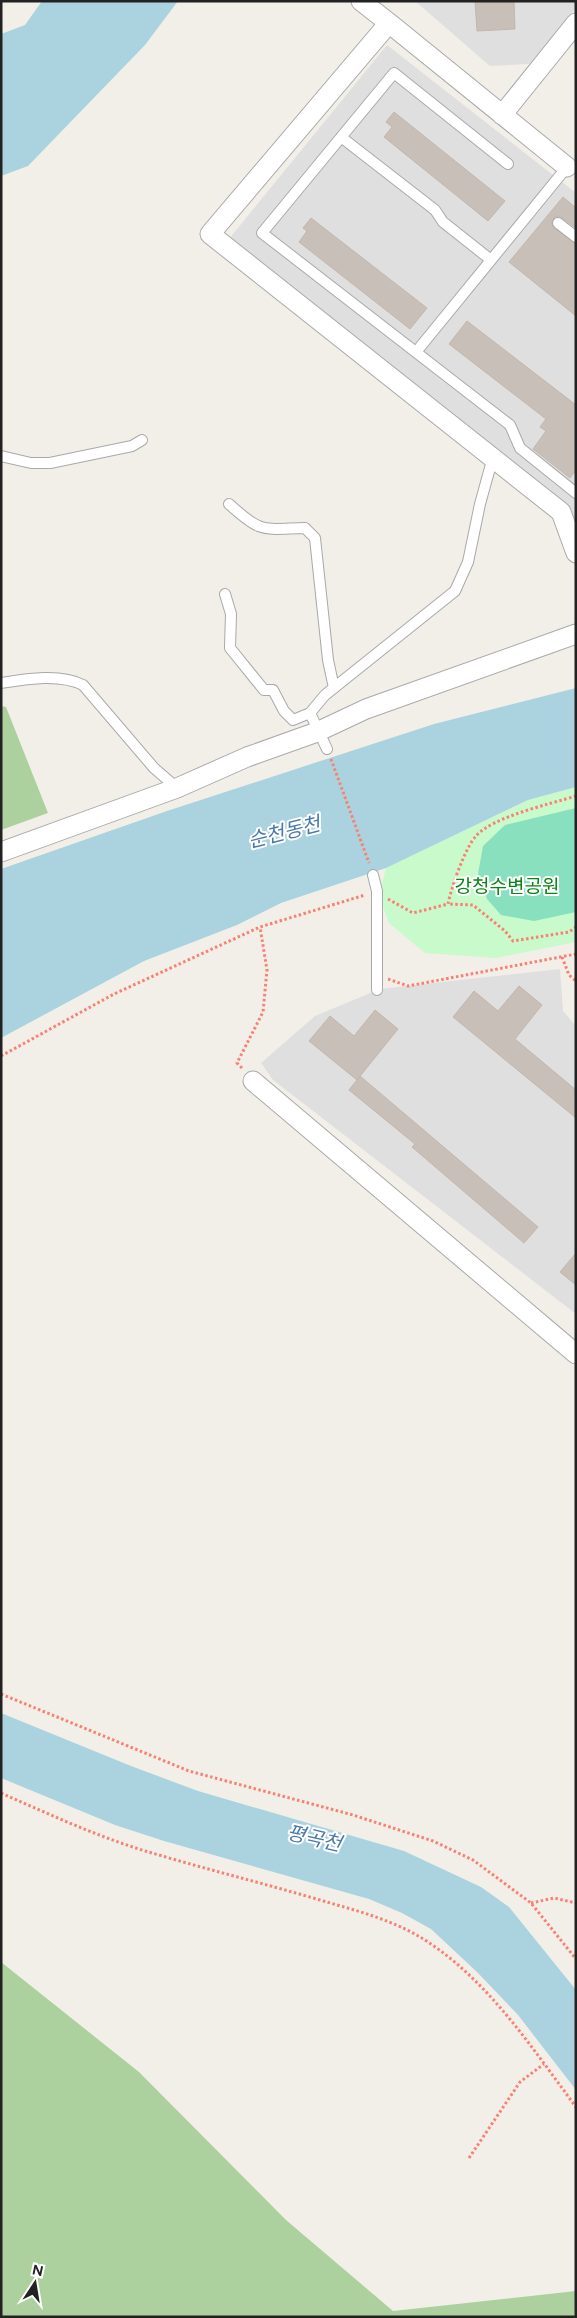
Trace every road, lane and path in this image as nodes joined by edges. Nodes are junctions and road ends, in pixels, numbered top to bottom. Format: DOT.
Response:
graph roads {
  1 [pos="361,1"];
  2 [pos="389,23"];
  3 [pos="576,23"];
  4 [pos="502,115"];
  5 [pos="341,137"];
  6 [pos="508,164"];
  7 [pos="573,165"];
  8 [pos="558,223"];
  9 [pos="576,237"];
  10 [pos="491,260"];
  11 [pos="416,352"];
  12 [pos="142,440"];
  13 [pos="1,456"];
  14 [pos="493,456"];
  15 [pos="576,493"];
  16 [pos="229,504"];
  17 [pos="576,553"];
  18 [pos="225,594"];
  19 [pos="576,634"];
  20 [pos="1,683"];
  21 [pos="334,688"];
  22 [pos="310,713"];
  23 [pos="317,732"];
  24 [pos="327,749"];
  25 [pos="177,788"];
  26 [pos="576,796"];
  27 [pos="1,852"];
  28 [pos="373,875"];
  29 [pos="376,892"];
  30 [pos="448,904"];
  31 [pos="260,928"];
  32 [pos="576,928"];
  33 [pos="576,954"];
  34 [pos="562,957"];
  35 [pos="376,974"];
  36 [pos="576,981"];
  37 [pos="377,990"];
  38 [pos="1,1056"];
  39 [pos="253,1081"];
  40 [pos="576,1354"];
  41 [pos="1,1694"];
  42 [pos="1,1794"];
  43 [pos="531,1903"];
  44 [pos="576,1903"];
  45 [pos="576,1959"];
  46 [pos="544,2064"];
  47 [pos="576,2107"];
  48 [pos="469,2158"];
  1 -- 2 [label="street"];
  2 -- 4 [label="street"];
  2 -- 14 [label="street"];
  3 -- 4 [label="street"];
  4 -- 7 [label="street"];
  5 -- 6 [label="lane"];
  5 -- 10 [label="lane"];
  5 -- 11 [label="lane"];
  7 -- 10 [label="lane"];
  8 -- 9 [label="lane"];
  10 -- 11 [label="lane"];
  11 -- 15 [label="lane"];
  12 -- 13 [label="lane"];
  14 -- 17 [label="street"];
  14 -- 21 [label="lane"];
  16 -- 21 [label="lane"];
  18 -- 22 [label="lane"];
  19 -- 23 [label="street"];
  20 -- 25 [label="lane"];
  21 -- 22 [label="lane"];
  22 -- 23 [label="lane"];
  23 -- 24 [label="lane"];
  23 -- 25 [label="street"];
  24 -- 28 [label="path"];
  25 -- 27 [label="street"];
  26 -- 30 [label="path"];
  28 -- 29 [label="lane"];
  29 -- 30 [label="path"];
  29 -- 31 [label="path"];
  29 -- 35 [label="lane"];
  30 -- 32 [label="path"];
  31 -- 38 [label="path"];
  31 -- 39 [label="path"];
  33 -- 34 [label="path"];
  34 -- 35 [label="path"];
  34 -- 36 [label="path"];
  35 -- 37 [label="lane"];
  39 -- 40 [label="street"];
  41 -- 43 [label="path"];
  42 -- 46 [label="path"];
  43 -- 44 [label="path"];
  43 -- 45 [label="path"];
  46 -- 47 [label="path"];
  46 -- 48 [label="path"];
}
